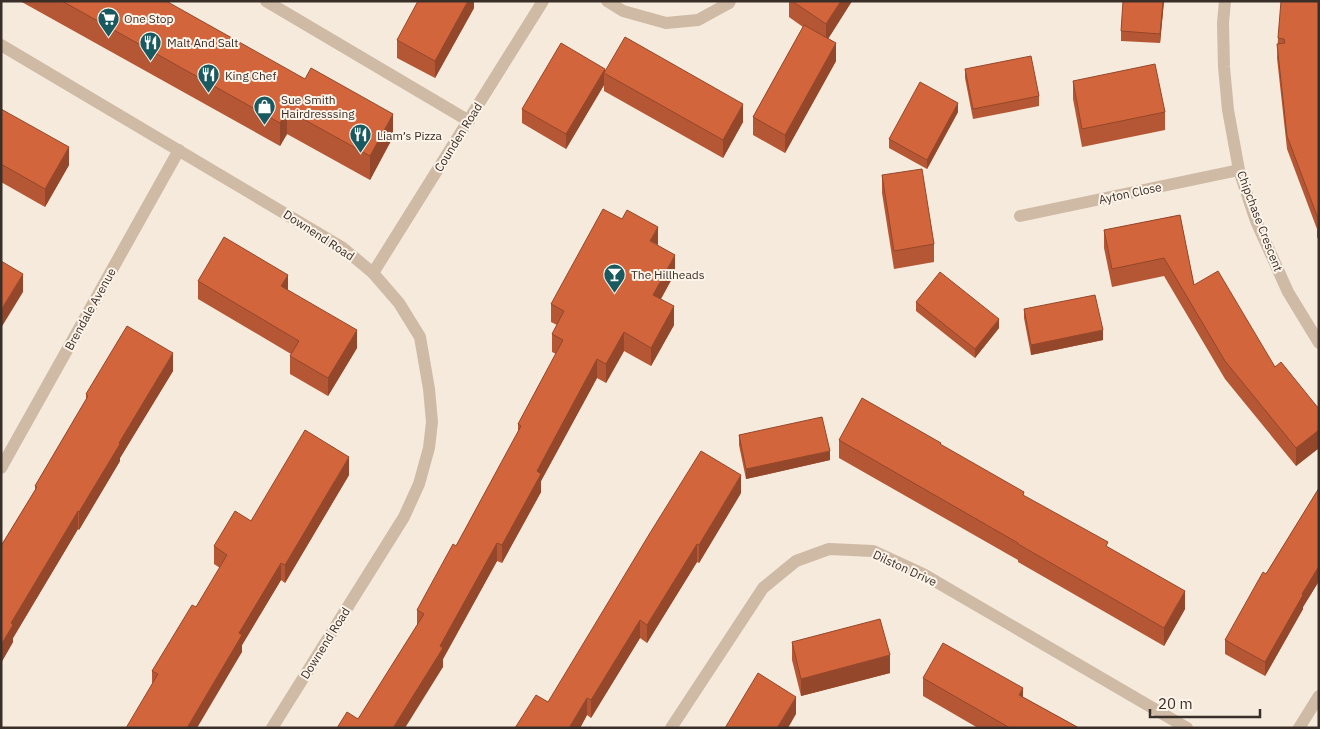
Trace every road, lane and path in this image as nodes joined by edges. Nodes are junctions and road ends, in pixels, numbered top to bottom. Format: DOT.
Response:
graph roads {
  1 [pos="266,1"];
  2 [pos="543,1"];
  3 [pos="607,1"];
  4 [pos="730,1"];
  5 [pos="1225,1"];
  6 [pos="1,45"];
  7 [pos="469,121"];
  8 [pos="178,150"];
  9 [pos="1239,170"];
  10 [pos="1020,216"];
  11 [pos="373,273"];
  12 [pos="1319,343"];
  13 [pos="1,468"];
  14 [pos="1319,696"];
  15 [pos="272,728"];
  16 [pos="671,728"];
  17 [pos="1188,728"];
  18 [pos="1299,728"];
  1 -- 7 [label="street"];
  2 -- 7 [label="street, Counden Road"];
  3 -- 4 [label="street"];
  5 -- 9 [label="street, Chipchase Crescent"];
  6 -- 8 [label="street, Downend Road"];
  7 -- 11 [label="street, Counden Road"];
  8 -- 11 [label="street, Downend Road"];
  8 -- 13 [label="street, Brendale Avenue"];
  9 -- 10 [label="street, Ayton Close"];
  9 -- 12 [label="street, Chipchase Crescent"];
  11 -- 15 [label="street, Downend Road"];
  14 -- 18 [label="street"];
  16 -- 17 [label="street, Dilston Drive"];
}
